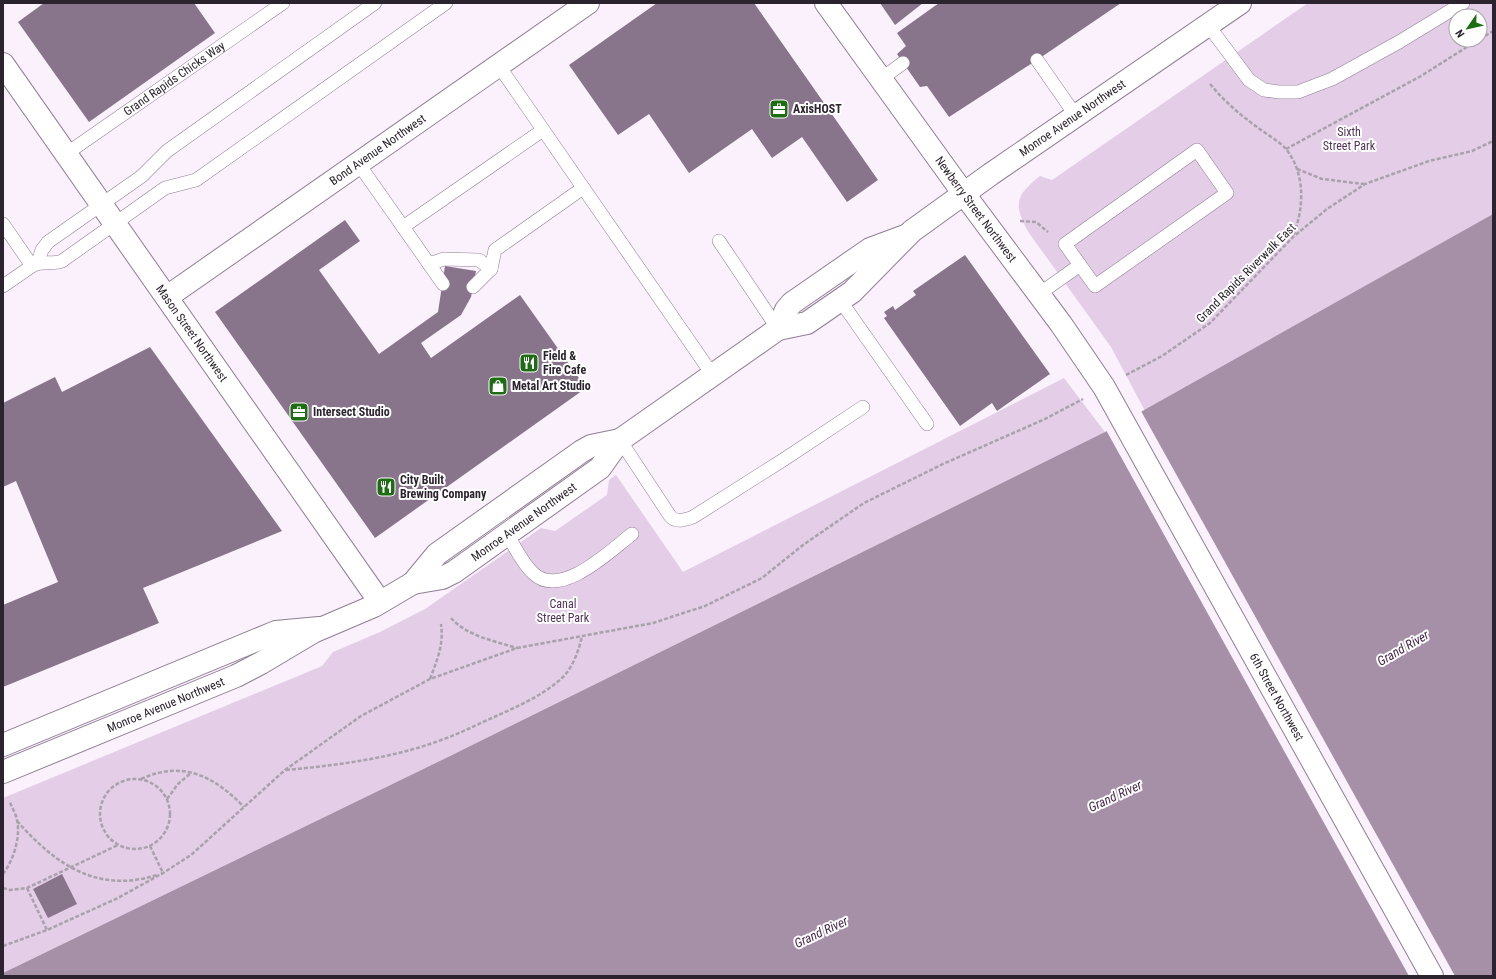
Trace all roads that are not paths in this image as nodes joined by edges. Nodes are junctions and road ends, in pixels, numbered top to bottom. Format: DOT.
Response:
graph roads {
  1 [pos="283,3"];
  2 [pos="375,3"];
  3 [pos="446,3"];
  4 [pos="588,3"];
  5 [pos="826,3"];
  6 [pos="1240,3"];
  7 [pos="1463,3"];
  8 [pos="1208,25"];
  9 [pos="1037,60"];
  10 [pos="902,63"];
  11 [pos="3,64"];
  12 [pos="499,66"];
  13 [pos="881,79"];
  14 [pos="1076,116"];
  15 [pos="543,130"];
  16 [pos="66,154"];
  17 [pos="358,163"];
  18 [pos="583,188"];
  19 [pos="964,194"];
  20 [pos="101,205"];
  21 [pos="3,224"];
  22 [pos="115,224"];
  23 [pos="403,227"];
  24 [pos="906,236"];
  25 [pos="719,241"];
  26 [pos="35,264"];
  27 [pos="429,264"];
  28 [pos="1080,265"];
  29 [pos="491,269"];
  30 [pos="443,284"];
  31 [pos="3,286"];
  32 [pos="473,287"];
  33 [pos="1039,294"];
  34 [pos="167,298"];
  35 [pos="840,300"];
  36 [pos="778,329"];
  37 [pos="712,374"];
  38 [pos="863,407"];
  39 [pos="1123,418"];
  40 [pos="927,424"];
  41 [pos="620,440"];
  42 [pos="507,534"];
  43 [pos="632,534"];
  44 [pos="413,583"];
  45 [pos="380,602"];
  46 [pos="324,627"];
  47 [pos="104,703"];
  48 [pos="114,726"];
  49 [pos="3,745"];
  50 [pos="3,772"];
  51 [pos="1432,976"];
  1 -- 16 [label="lane, Grand Rapids Chicks Way"];
  2 -- 20 [label="lane"];
  3 -- 22 [label="lane"];
  4 -- 12 [label="street, Bond Avenue Northwest"];
  5 -- 13 [label="street, Newberry Street Northwest"];
  6 -- 8 [label="street, Monroe Avenue Northwest"];
  7 -- 8 [label="lane"];
  8 -- 14 [label="street, Monroe Avenue Northwest"];
  9 -- 14 [label="lane"];
  10 -- 13 [label="lane"];
  11 -- 16 [label="street, Mason Street Northwest"];
  12 -- 15 [label="lane"];
  12 -- 17 [label="street, Bond Avenue Northwest"];
  13 -- 19 [label="street, Newberry Street Northwest"];
  14 -- 19 [label="street, Monroe Avenue Northwest"];
  15 -- 18 [label="lane"];
  15 -- 23 [label="lane"];
  16 -- 20 [label="street, Mason Street Northwest"];
  17 -- 23 [label="lane"];
  17 -- 34 [label="street, Bond Avenue Northwest"];
  18 -- 29 [label="lane"];
  18 -- 37 [label="lane"];
  19 -- 24 [label="street, Monroe Avenue Northwest"];
  19 -- 33 [label="street, Newberry Street Northwest"];
  20 -- 22 [label="street, Mason Street Northwest"];
  20 -- 26 [label="lane"];
  21 -- 26 [label="lane"];
  22 -- 26 [label="lane"];
  22 -- 34 [label="street, Mason Street Northwest"];
  23 -- 27 [label="lane"];
  24 -- 35 [label="street, Monroe Avenue Northwest"];
  24 -- 36 [label="street, Monroe Avenue Northwest"];
  25 -- 36 [label="lane"];
  26 -- 31 [label="lane"];
  27 -- 29 [label="lane"];
  27 -- 30 [label="lane"];
  28 -- 28 [label="lane"];
  28 -- 33 [label="lane"];
  29 -- 32 [label="lane"];
  33 -- 39 [label="street, Newberry Street Northwest"];
  34 -- 45 [label="street, Mason Street Northwest"];
  35 -- 36 [label="street, Monroe Avenue Northwest"];
  35 -- 40 [label="lane"];
  36 -- 37 [label="street, Monroe Avenue Northwest"];
  37 -- 41 [label="street, Monroe Avenue Northwest"];
  38 -- 41 [label="lane"];
  39 -- 51 [label="street, 6th Street Northwest"];
  41 -- 42 [label="street, Monroe Avenue Northwest"];
  41 -- 44 [label="street, Monroe Avenue Northwest"];
  42 -- 43 [label="lane"];
  42 -- 44 [label="street, Monroe Avenue Northwest"];
  44 -- 45 [label="street, Monroe Avenue Northwest"];
  45 -- 46 [label="street, Monroe Avenue Northwest"];
  46 -- 47 [label="street, Monroe Avenue Northwest"];
  46 -- 48 [label="street, Monroe Avenue Northwest"];
  47 -- 48 [label="street"];
  47 -- 49 [label="street, Monroe Avenue Northwest"];
  48 -- 50 [label="street, Monroe Avenue Northwest"];
}
